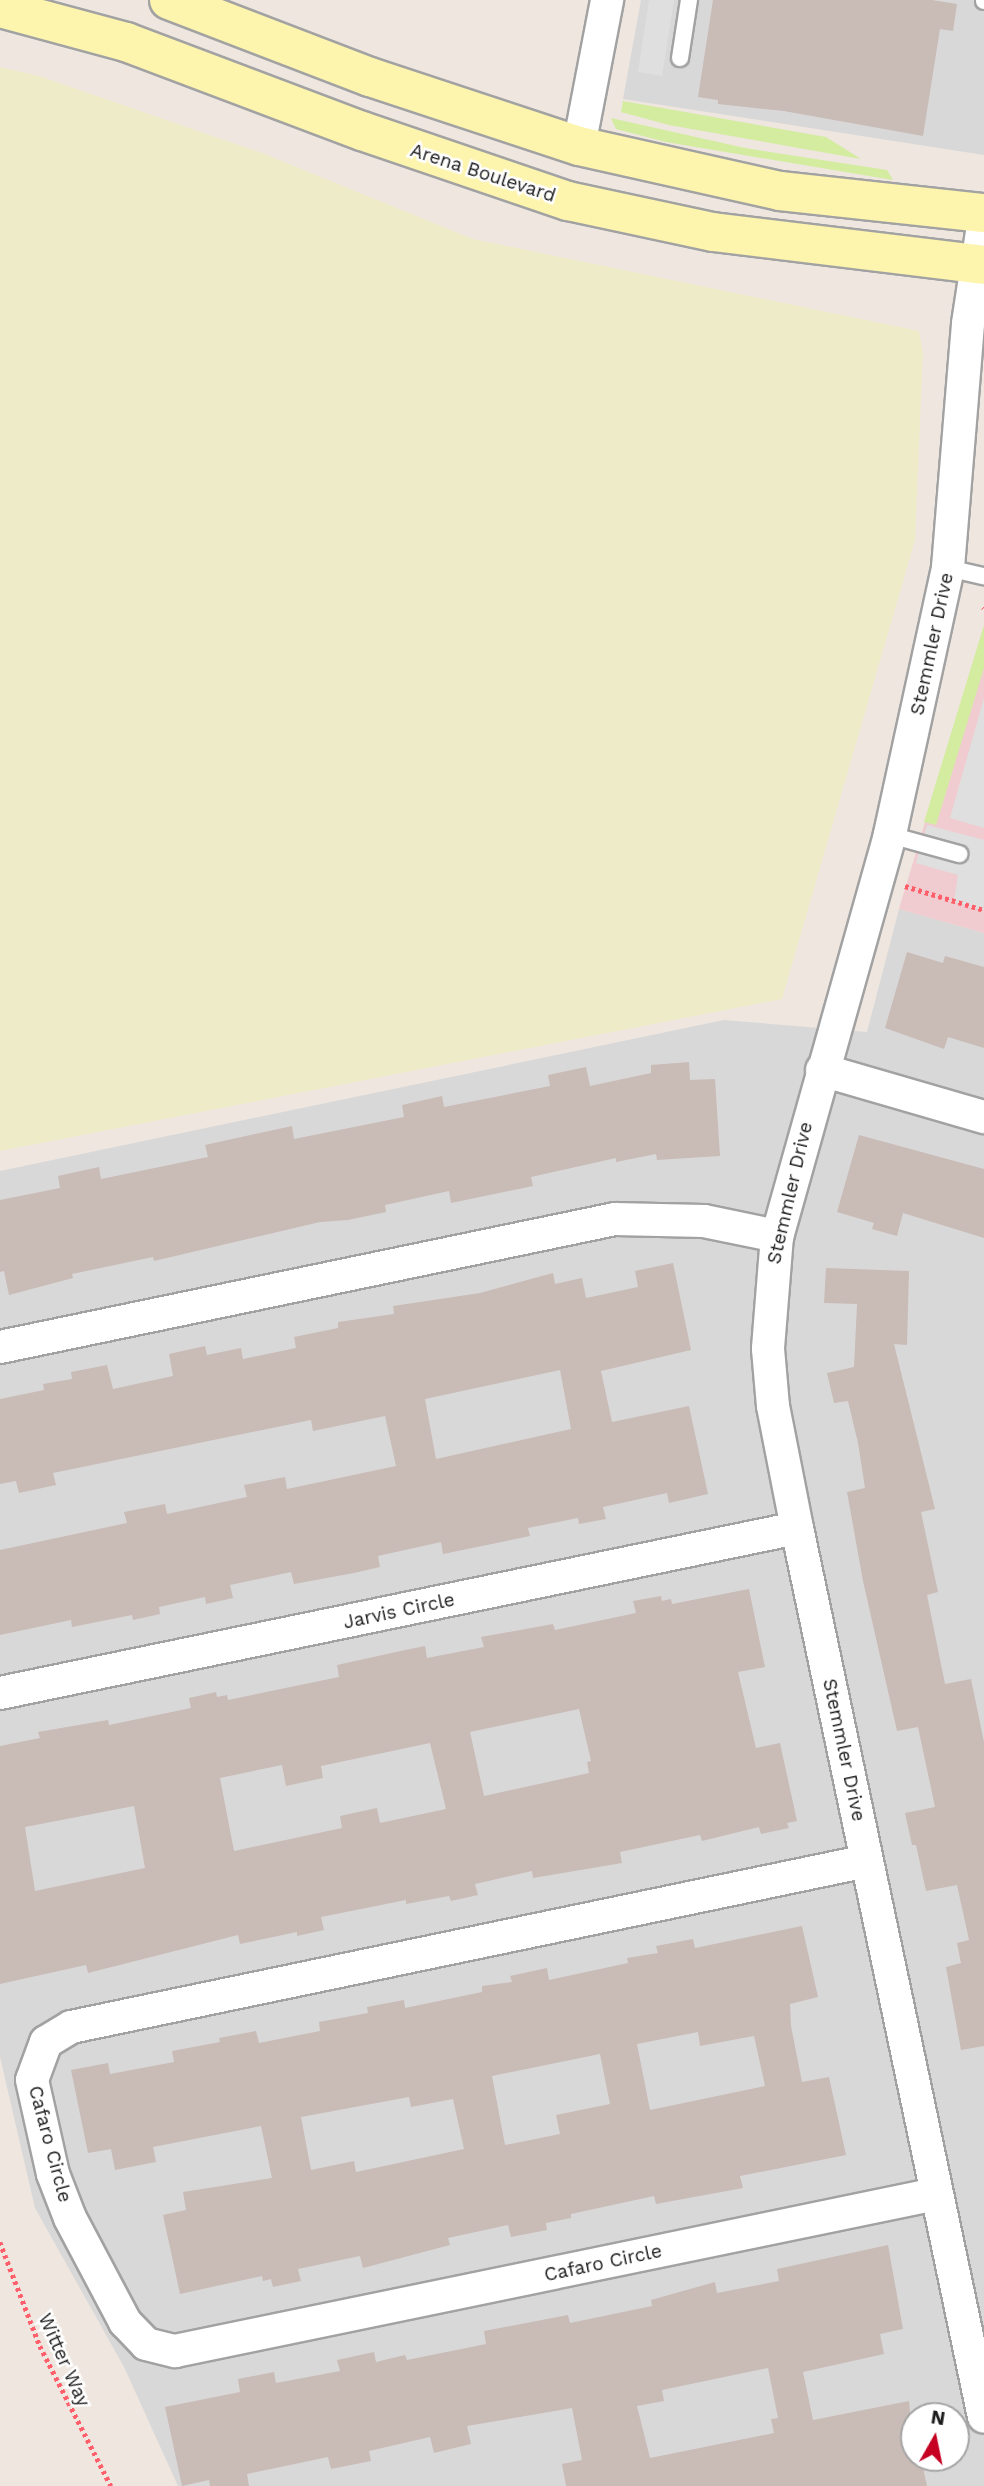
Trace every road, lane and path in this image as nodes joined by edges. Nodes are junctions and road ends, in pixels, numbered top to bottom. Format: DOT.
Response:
graph roads {
  1 [pos="169,0"];
  2 [pos="607,0"];
  3 [pos="689,0"];
  4 [pos="0,8"];
  5 [pos="680,58"];
  6 [pos="579,146"];
  7 [pos="984,213"];
  8 [pos="984,219"];
  9 [pos="980,265"];
  10 [pos="948,568"];
  11 [pos="984,576"];
  12 [pos="890,835"];
  13 [pos="959,854"];
  14 [pos="897,883"];
  15 [pos="984,910"];
  16 [pos="822,1070"];
  17 [pos="984,1117"];
  18 [pos="776,1236"];
  19 [pos="0,1347"];
  20 [pos="797,1528"];
  21 [pos="0,1693"];
  22 [pos="867,1861"];
  23 [pos="936,2194"];
  24 [pos="0,2242"];
  25 [pos="984,2417"];
  26 [pos="111,2486"];
  1 -- 6 [label="main road"];
  2 -- 6 [label="street"];
  3 -- 5 [label="lane"];
  4 -- 9 [label="main road, Arena Boulevard"];
  6 -- 7 [label="main road"];
  8 -- 9 [label="street, Stemmler Drive"];
  9 -- 10 [label="street, Stemmler Drive"];
  10 -- 11 [label="lane"];
  10 -- 12 [label="street, Stemmler Drive"];
  12 -- 13 [label="lane"];
  12 -- 16 [label="street, Stemmler Drive"];
  14 -- 15 [label="path"];
  16 -- 17 [label="street"];
  16 -- 18 [label="street, Stemmler Drive"];
  18 -- 19 [label="street"];
  18 -- 20 [label="street, Stemmler Drive"];
  20 -- 21 [label="street, Jarvis Circle"];
  20 -- 22 [label="street, Stemmler Drive"];
  22 -- 23 [label="street, Stemmler Drive"];
  22 -- 23 [label="street, Cafaro Circle"];
  23 -- 25 [label="street, Stemmler Drive"];
  24 -- 26 [label="path, Witter Way"];
}
